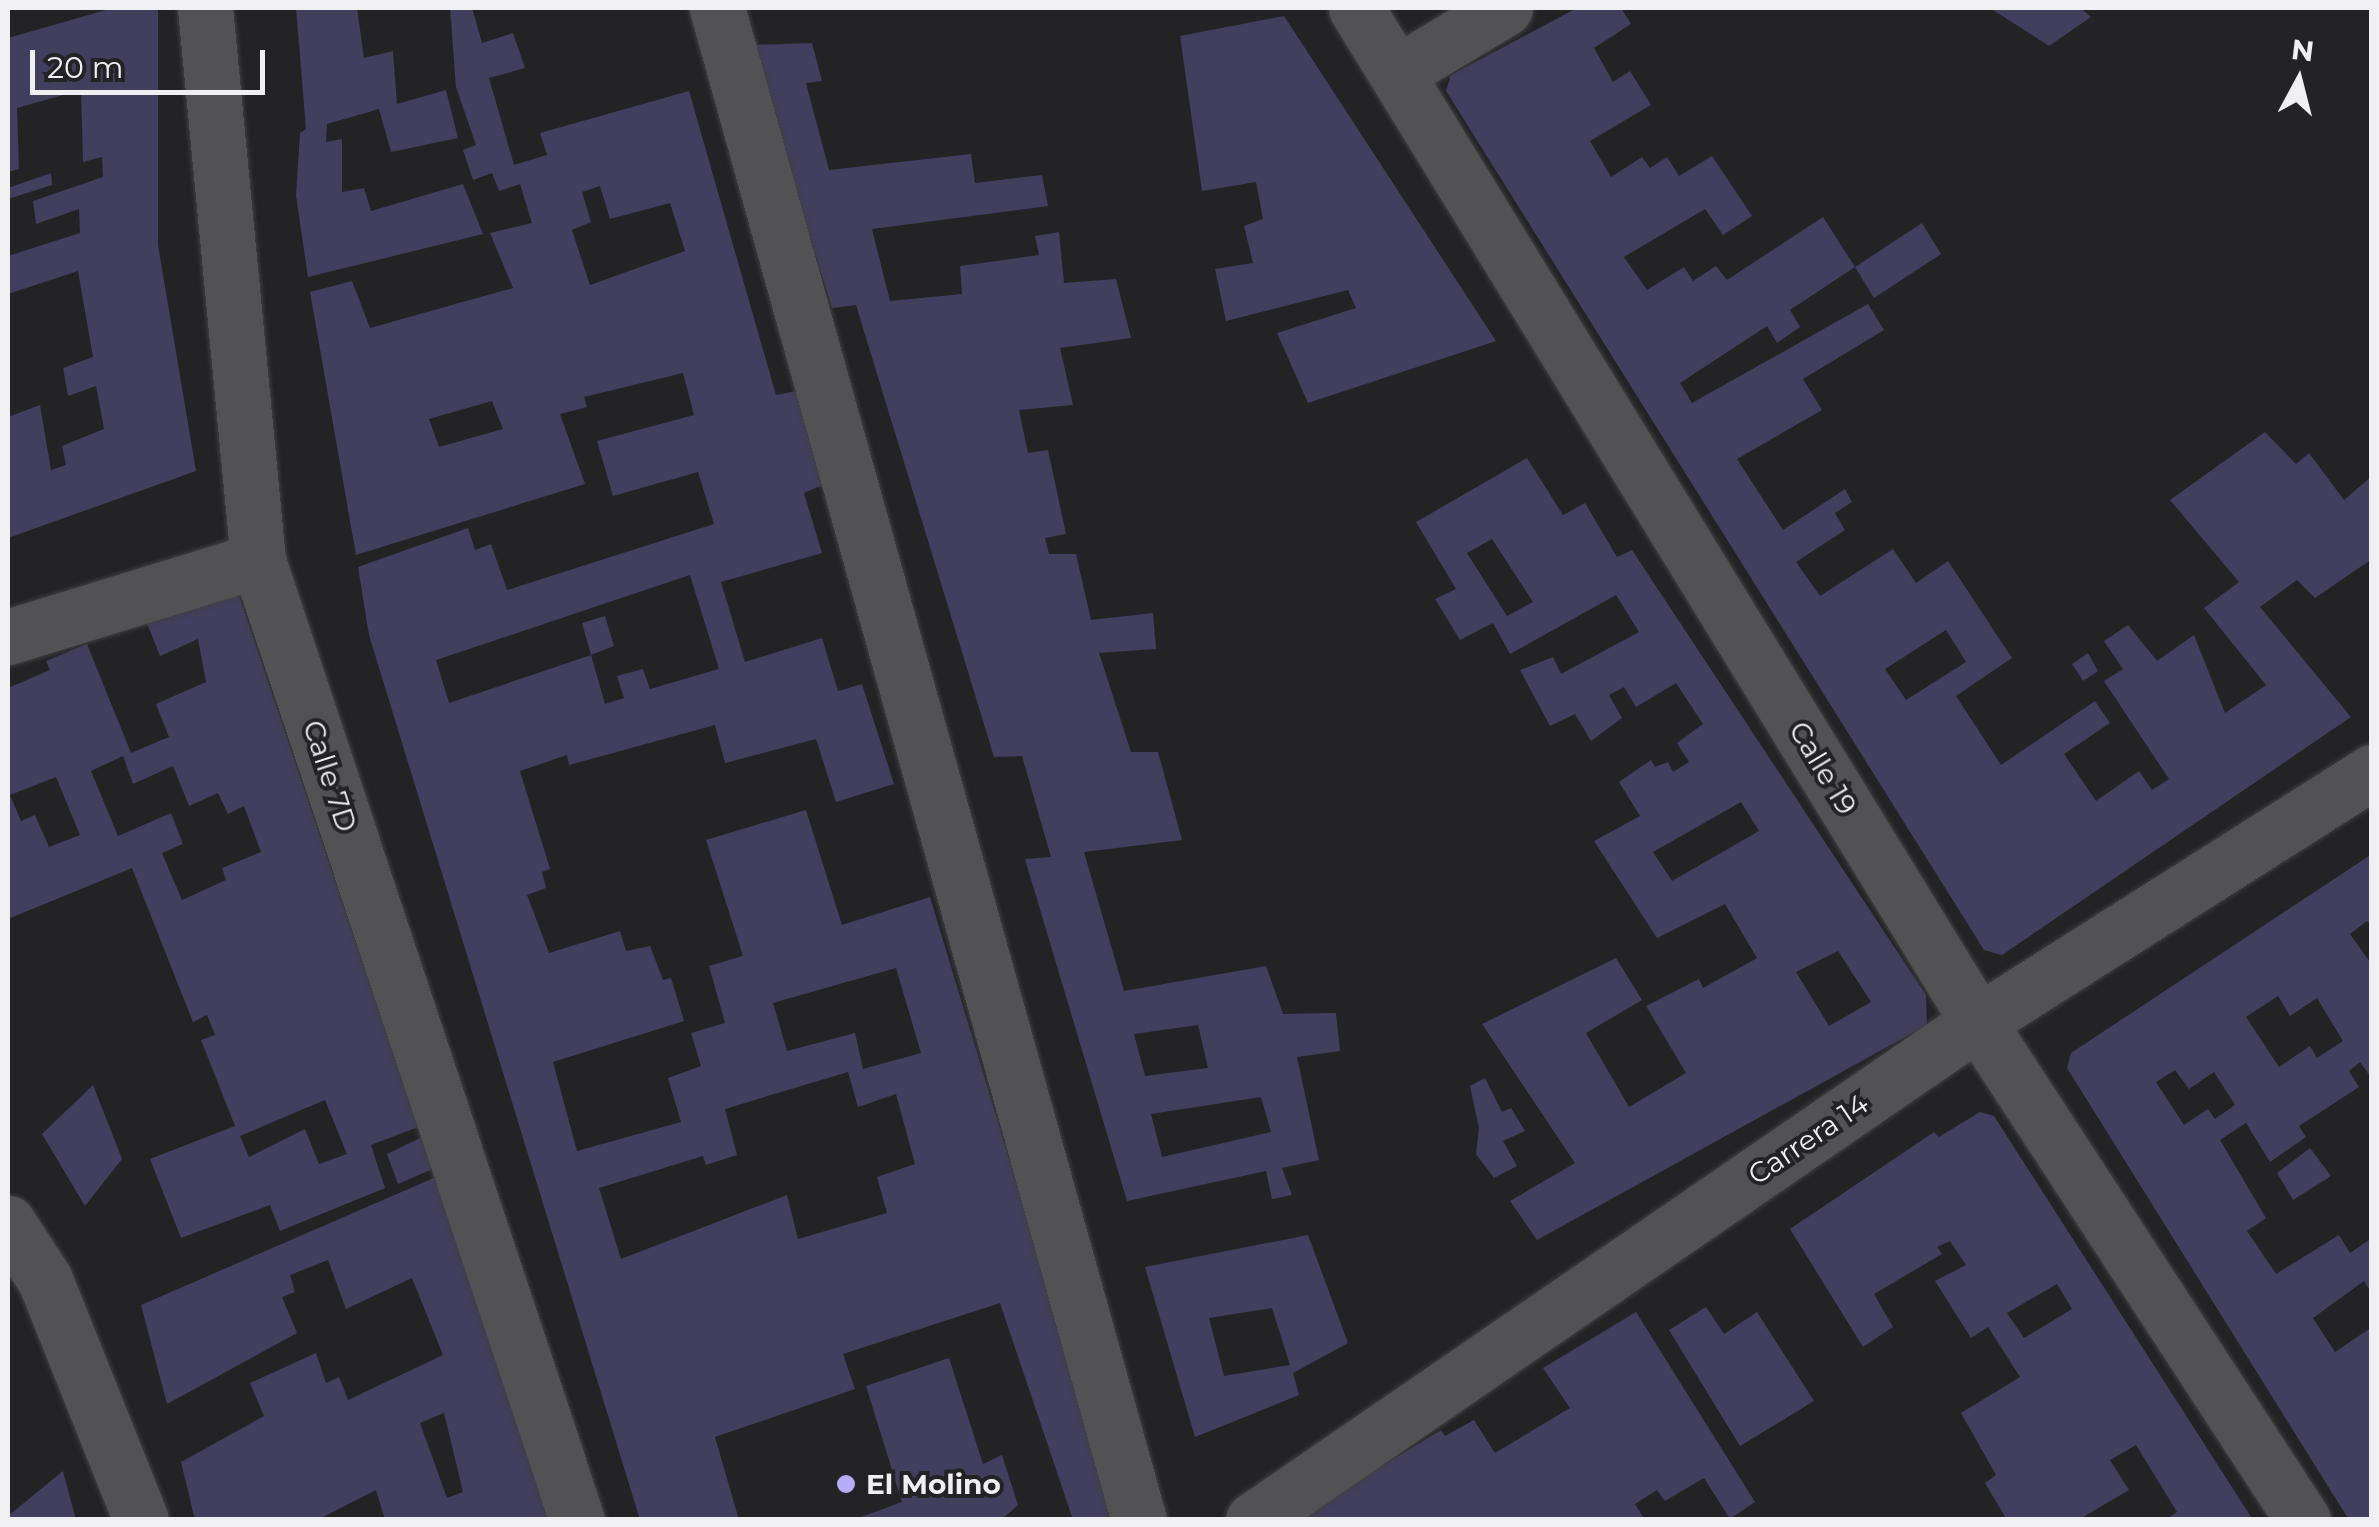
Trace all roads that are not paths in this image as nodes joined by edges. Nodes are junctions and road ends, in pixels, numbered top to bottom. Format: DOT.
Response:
graph roads {
  1 [pos="205,8"];
  2 [pos="717,8"];
  3 [pos="1356,8"];
  4 [pos="1505,8"];
  5 [pos="1397,73"];
  6 [pos="258,560"];
  7 [pos="8,637"];
  8 [pos="2372,772"];
  9 [pos="1978,1022"];
  10 [pos="8,1223"];
  11 [pos="142,1520"];
  12 [pos="576,1520"];
  13 [pos="1139,1520"];
  14 [pos="1253,1520"];
  15 [pos="2303,1520"];
  1 -- 6 [label="street, Calle 7D"];
  2 -- 13 [label="street"];
  3 -- 5 [label="street, Calle 19"];
  4 -- 5 [label="street"];
  5 -- 9 [label="street, Calle 19"];
  6 -- 7 [label="street"];
  6 -- 12 [label="street, Calle 7D"];
  8 -- 9 [label="street, Carrera 14"];
  9 -- 14 [label="street, Carrera 14"];
  9 -- 15 [label="street, Calle 19"];
  10 -- 11 [label="street"];
}
